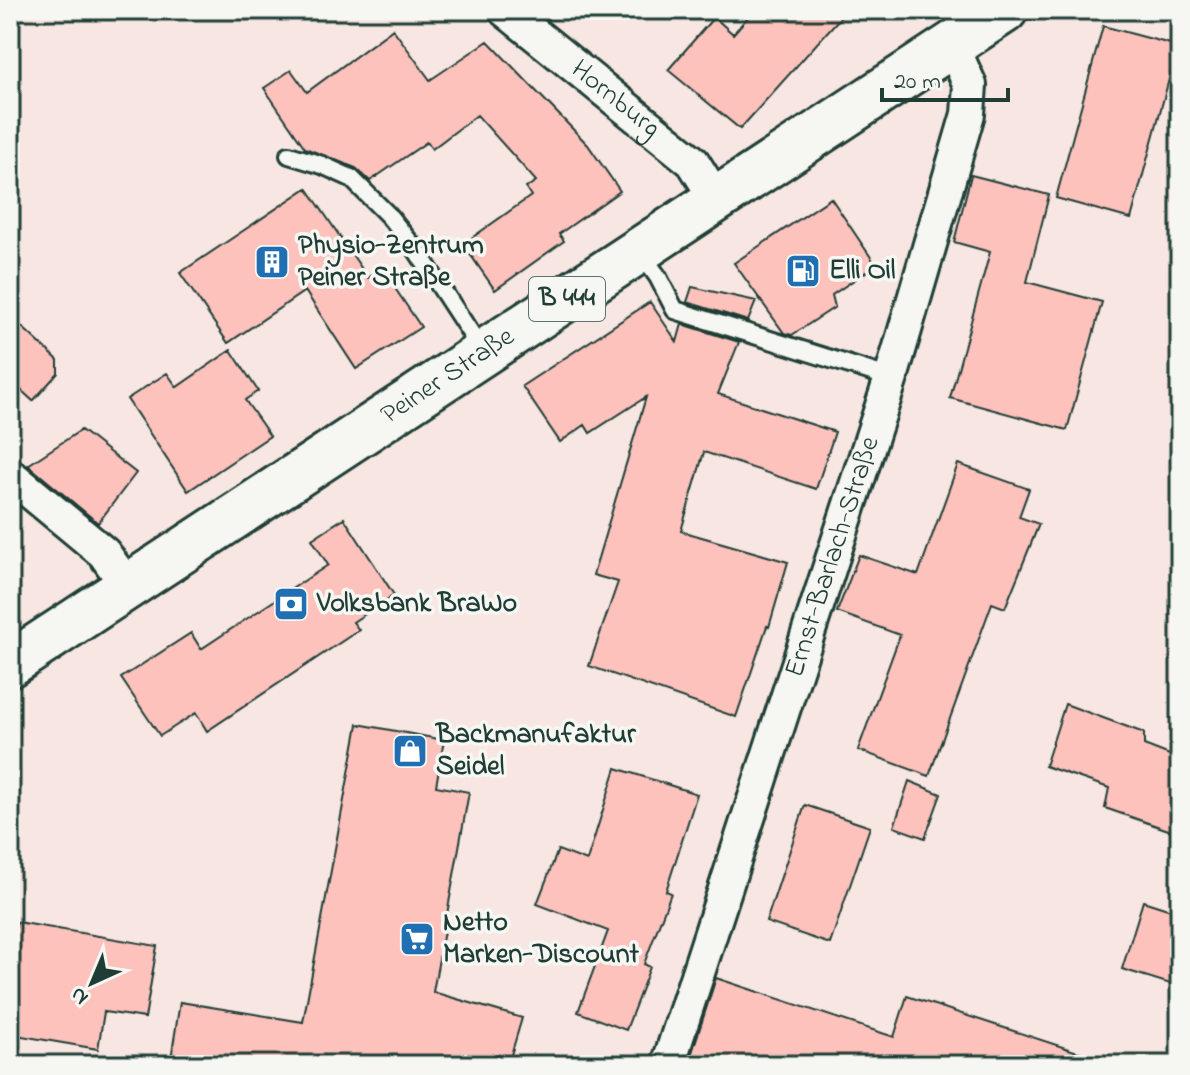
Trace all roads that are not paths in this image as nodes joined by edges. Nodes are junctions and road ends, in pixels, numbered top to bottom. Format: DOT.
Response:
graph roads {
  1 [pos="505,10"];
  2 [pos="1005,10"];
  3 [pos="952,45"];
  4 [pos="289,155"];
  5 [pos="716,199"];
  6 [pos="639,251"];
  7 [pos="484,354"];
  8 [pos="891,378"];
  9 [pos="10,475"];
  10 [pos="128,587"];
  11 [pos="10,664"];
  12 [pos="668,1065"];
  1 -- 5 [label="street, Hornburg"];
  2 -- 3 [label="main road, Peiner Straße / B 444"];
  3 -- 5 [label="main road, Peiner Straße / B 444"];
  3 -- 8 [label="street, Ernst-Barlach-Straße"];
  4 -- 7 [label="lane"];
  5 -- 6 [label="main road, Peiner Straße / B 444"];
  6 -- 7 [label="main road, Peiner Straße / B 444"];
  6 -- 8 [label="lane"];
  7 -- 10 [label="main road, Peiner Straße / B 444"];
  8 -- 12 [label="street, Ernst-Barlach-Straße"];
  9 -- 10 [label="street"];
  10 -- 11 [label="main road, Peiner Straße / B 444"];
}
